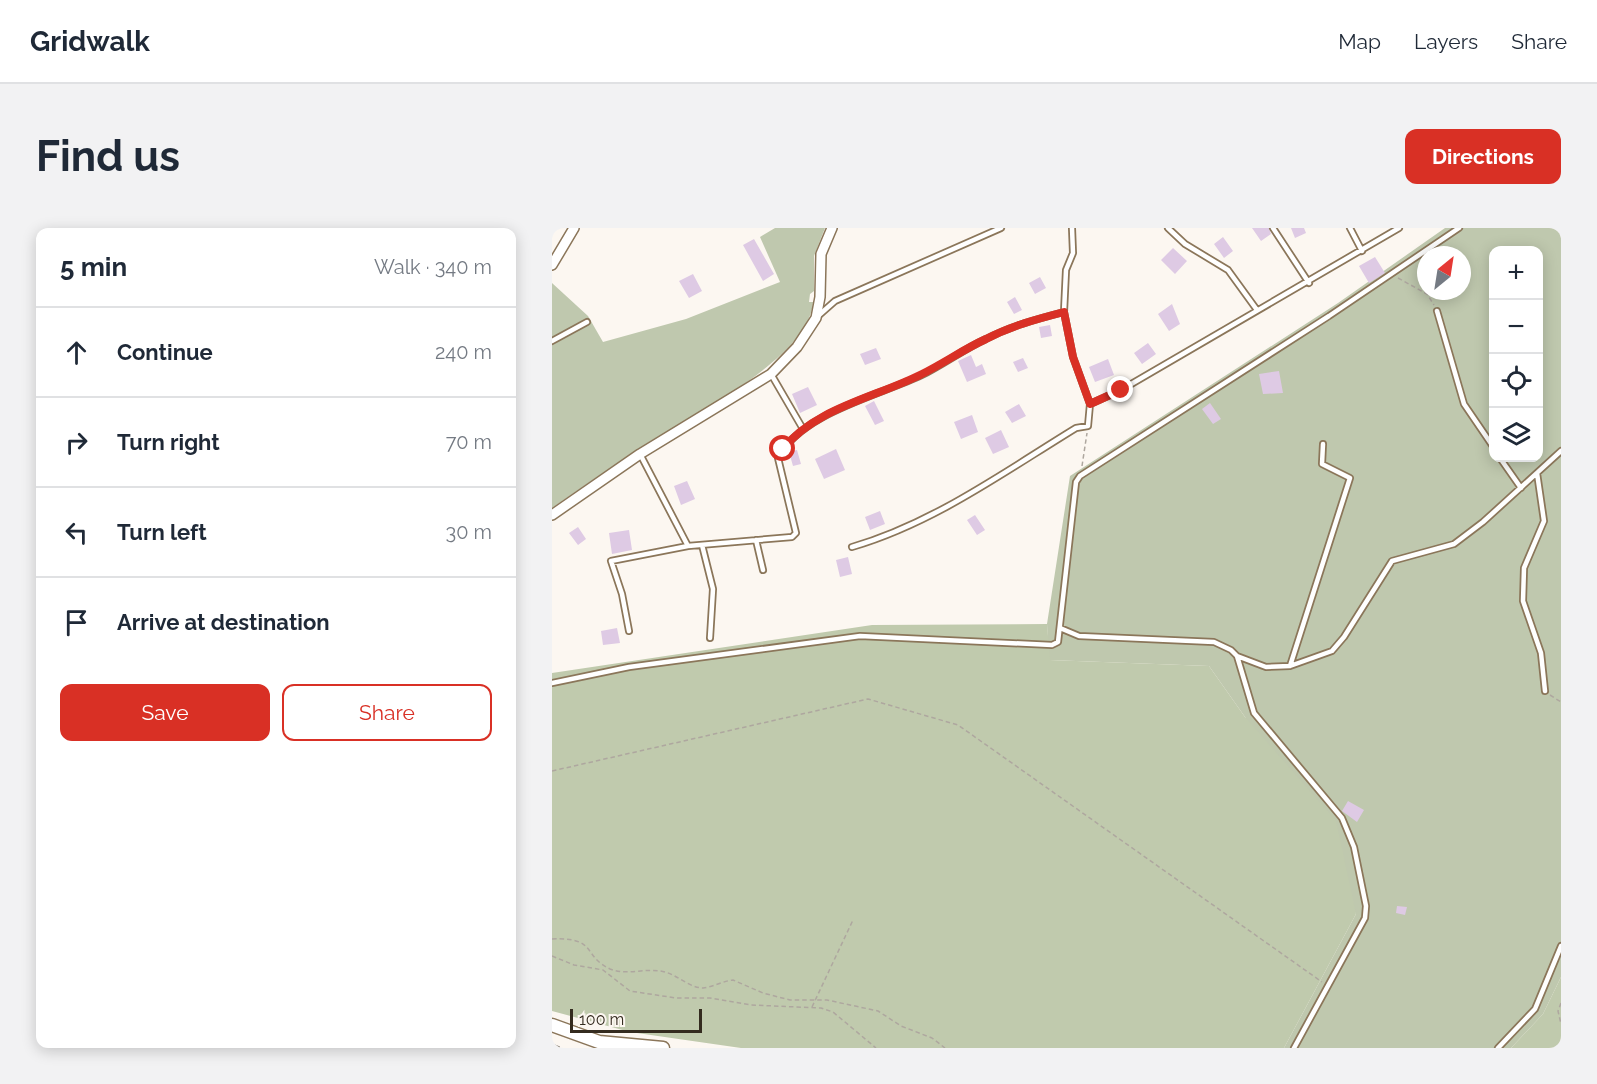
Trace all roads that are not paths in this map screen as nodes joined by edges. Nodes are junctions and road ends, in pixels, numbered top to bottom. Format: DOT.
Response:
graph roads {
  1 [pos="574,228"];
  2 [pos="832,228"];
  3 [pos="1001,228"];
  4 [pos="1072,228"];
  5 [pos="1168,228"];
  6 [pos="1273,228"];
  7 [pos="1350,228"];
  8 [pos="1399,228"];
  9 [pos="1459,228"];
  10 [pos="1362,251"];
  11 [pos="552,265"];
  12 [pos="1309,283"];
  13 [pos="1257,310"];
  14 [pos="1437,311"];
  15 [pos="1064,312"];
  16 [pos="816,318"];
  17 [pos="587,322"];
  18 [pos="552,341"];
  19 [pos="771,374"];
  20 [pos="1090,404"];
  21 [pos="803,429"];
  22 [pos="1489,440"];
  23 [pos="1323,444"];
  24 [pos="1561,451"];
  25 [pos="640,454"];
  26 [pos="1503,462"];
  27 [pos="1537,473"];
  28 [pos="1521,488"];
  29 [pos="552,515"];
  30 [pos="756,540"];
  31 [pos="702,545"];
  32 [pos="688,546"];
  33 [pos="852,547"];
  34 [pos="762,570"];
  35 [pos="1060,628"];
  36 [pos="629,631"];
  37 [pos="710,638"];
  38 [pos="1237,656"];
  39 [pos="1290,666"];
  40 [pos="552,683"];
  41 [pos="1545,692"];
  42 [pos="1561,946"];
  43 [pos="552,1025"];
  44 [pos="663,1048"];
  45 [pos="1294,1048"];
  46 [pos="1498,1048"];
  1 -- 11 [label="street"];
  2 -- 16 [label="street"];
  3 -- 16 [label="lane"];
  4 -- 15 [label="lane"];
  5 -- 13 [label="lane"];
  6 -- 12 [label="lane"];
  7 -- 10 [label="lane"];
  8 -- 10 [label="lane"];
  9 -- 35 [label="lane"];
  10 -- 12 [label="lane"];
  12 -- 13 [label="lane"];
  13 -- 20 [label="lane"];
  14 -- 22 [label="lane"];
  15 -- 20 [label="lane"];
  15 -- 21 [label="lane"];
  16 -- 19 [label="street"];
  17 -- 18 [label="lane"];
  19 -- 21 [label="lane"];
  19 -- 25 [label="street"];
  20 -- 33 [label="lane"];
  21 -- 30 [label="lane"];
  23 -- 39 [label="lane"];
  24 -- 27 [label="lane"];
  25 -- 29 [label="street"];
  25 -- 32 [label="lane"];
  26 -- 28 [label="lane"];
  27 -- 28 [label="lane"];
  27 -- 41 [label="lane"];
  28 -- 39 [label="lane"];
  30 -- 31 [label="lane"];
  30 -- 34 [label="lane"];
  31 -- 32 [label="lane"];
  31 -- 37 [label="lane"];
  32 -- 36 [label="lane"];
  35 -- 38 [label="lane"];
  35 -- 40 [label="lane"];
  38 -- 39 [label="lane"];
  38 -- 45 [label="lane"];
  42 -- 46 [label="lane"];
  43 -- 44 [label="main road"];
}
